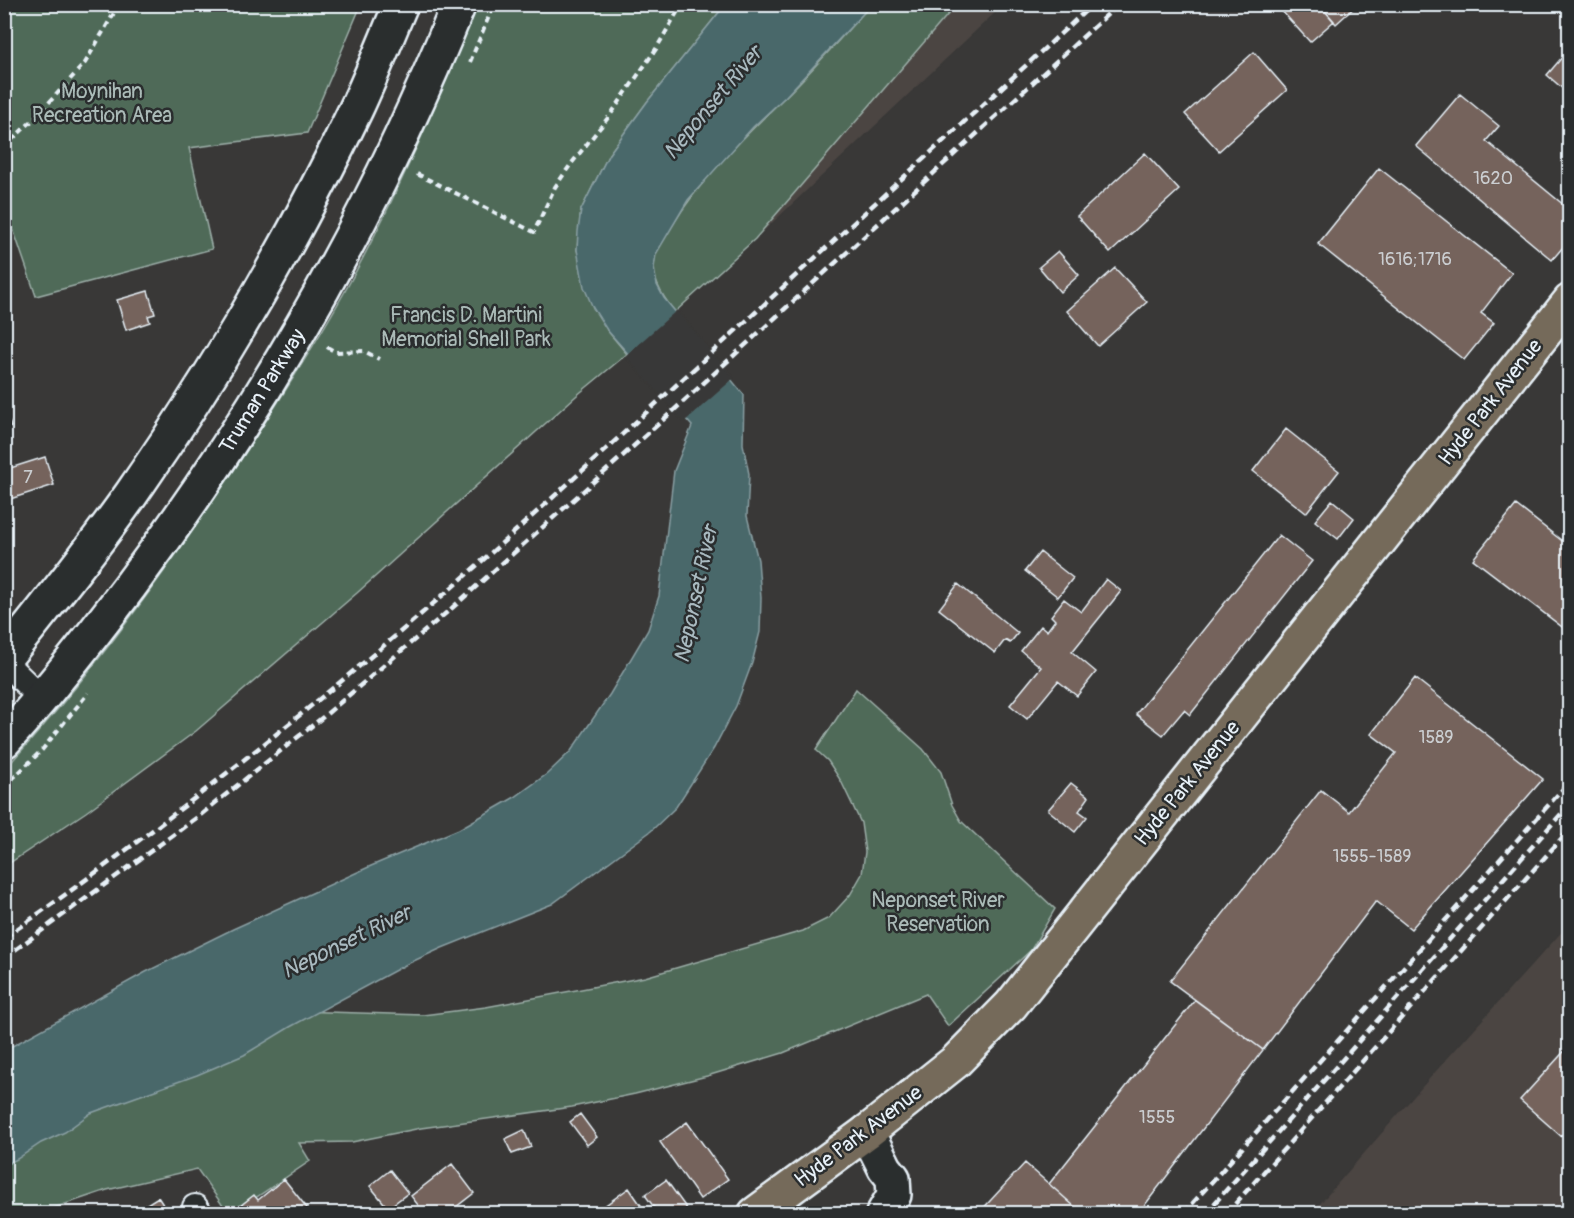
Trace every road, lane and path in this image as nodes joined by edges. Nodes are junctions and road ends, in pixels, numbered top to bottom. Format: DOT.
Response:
graph roads {
  1 [pos="115,4"];
  2 [pos="401,4"];
  3 [pos="459,4"];
  4 [pos="682,4"];
  5 [pos="4,147"];
  6 [pos="417,174"];
  7 [pos="1569,301"];
  8 [pos="327,347"];
  9 [pos="379,359"];
  10 [pos="4,661"];
  11 [pos="41,698"];
  12 [pos="4,741"];
  13 [pos="867,1132"];
  14 [pos="755,1214"];
  15 [pos="883,1214"];
  1 -- 5 [label="path"];
  2 -- 10 [label="main road"];
  3 -- 11 [label="main road, Truman Parkway"];
  4 -- 6 [label="path"];
  7 -- 13 [label="main road, Hyde Park Avenue"];
  8 -- 9 [label="path"];
  10 -- 11 [label="street"];
  11 -- 12 [label="main road, Truman Parkway"];
  13 -- 14 [label="main road, Hyde Park Avenue"];
  13 -- 15 [label="main road"];
}
